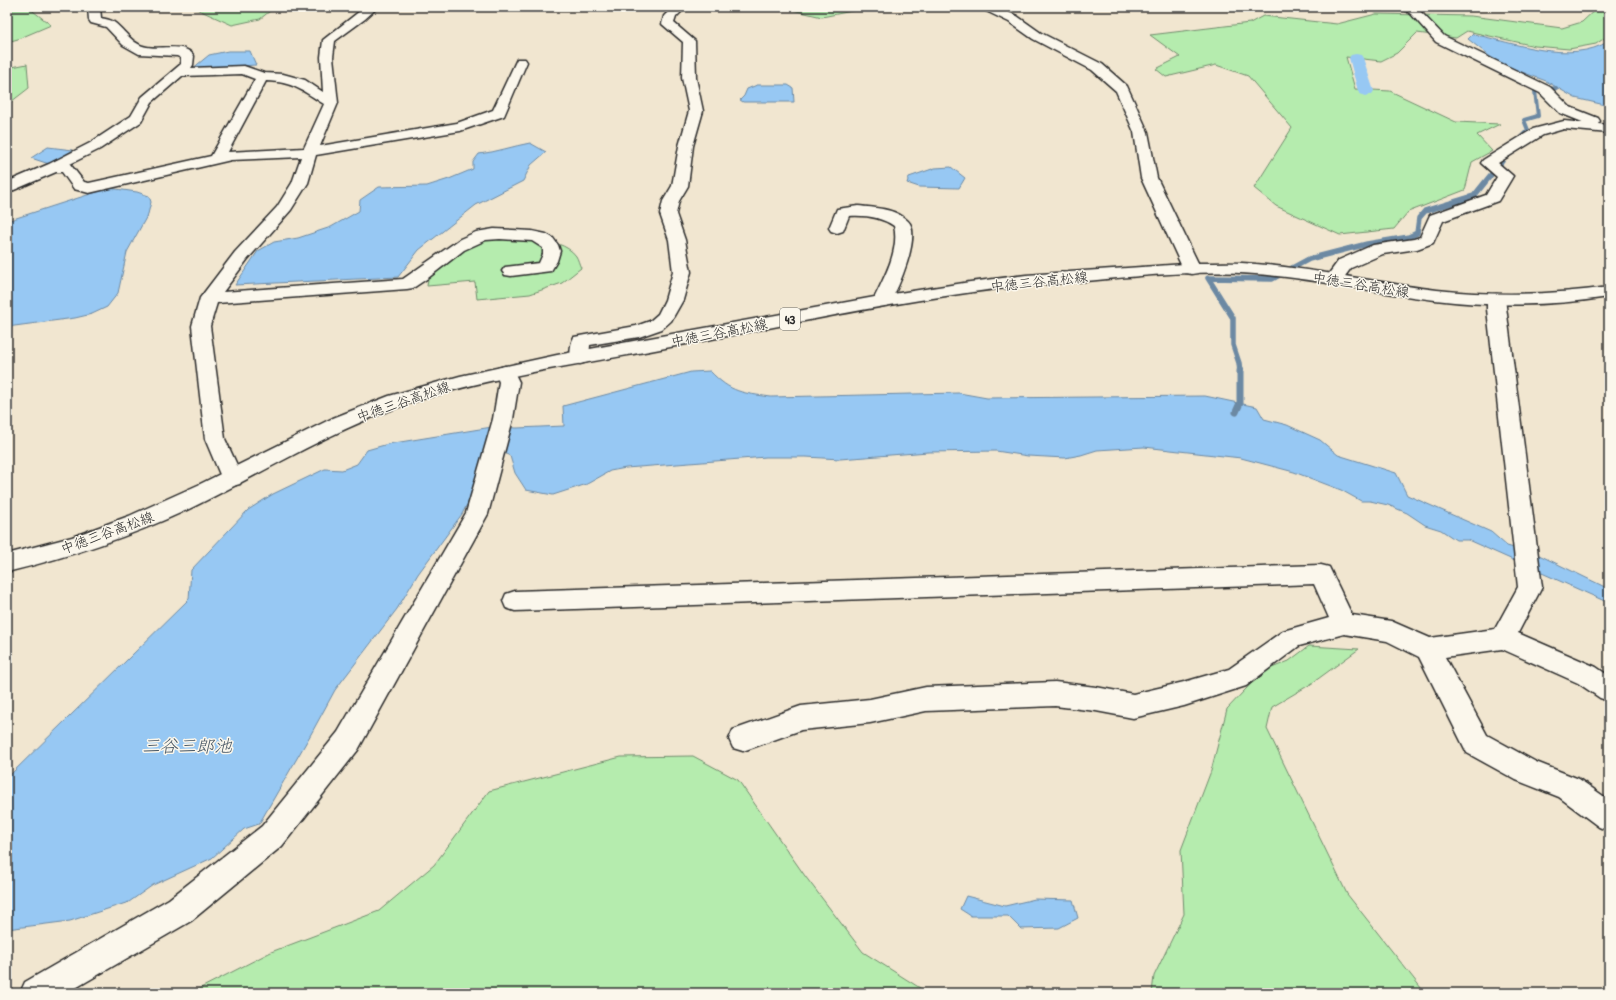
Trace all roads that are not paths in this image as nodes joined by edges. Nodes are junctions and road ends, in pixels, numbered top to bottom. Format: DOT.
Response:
graph roads {
  1 [pos="94,7"];
  2 [pos="372,7"];
  3 [pos="680,7"];
  4 [pos="986,7"];
  5 [pos="1406,7"];
  6 [pos="521,62"];
  7 [pos="180,72"];
  8 [pos="262,77"];
  9 [pos="331,104"];
  10 [pos="1609,128"];
  11 [pos="310,152"];
  12 [pos="216,160"];
  13 [pos="54,167"];
  14 [pos="7,188"];
  15 [pos="837,228"];
  16 [pos="1192,269"];
  17 [pos="511,271"];
  18 [pos="1334,279"];
  19 [pos="1609,292"];
  20 [pos="209,298"];
  21 [pos="1496,299"];
  22 [pos="882,302"];
  23 [pos="580,358"];
  24 [pos="505,372"];
  25 [pos="232,478"];
  26 [pos="7,563"];
  27 [pos="515,601"];
  28 [pos="1344,624"];
  29 [pos="1503,638"];
  30 [pos="1428,649"];
  31 [pos="1609,690"];
  32 [pos="742,739"];
  33 [pos="1609,817"];
  34 [pos="36,993"];
  1 -- 7 [label="street"];
  2 -- 9 [label="street"];
  3 -- 23 [label="street"];
  4 -- 16 [label="street"];
  5 -- 10 [label="street"];
  6 -- 11 [label="street"];
  7 -- 8 [label="street"];
  7 -- 13 [label="street"];
  8 -- 9 [label="street"];
  8 -- 12 [label="street"];
  9 -- 11 [label="street"];
  10 -- 18 [label="street"];
  11 -- 12 [label="street"];
  11 -- 20 [label="street"];
  12 -- 13 [label="street"];
  13 -- 14 [label="street"];
  15 -- 22 [label="street"];
  16 -- 18 [label="street, 中徳三谷高松線 / 43"];
  16 -- 22 [label="street, 中徳三谷高松線 / 43"];
  17 -- 20 [label="street"];
  18 -- 21 [label="street, 中徳三谷高松線 / 43"];
  19 -- 21 [label="street, 中徳三谷高松線 / 43"];
  20 -- 25 [label="street"];
  21 -- 29 [label="street"];
  22 -- 23 [label="street, 中徳三谷高松線 / 43"];
  23 -- 24 [label="street, 中徳三谷高松線 / 43"];
  24 -- 25 [label="street, 中徳三谷高松線 / 43"];
  24 -- 34 [label="street"];
  25 -- 26 [label="street, 中徳三谷高松線 / 43"];
  27 -- 28 [label="street"];
  28 -- 30 [label="street"];
  28 -- 32 [label="street"];
  29 -- 30 [label="street"];
  29 -- 31 [label="street"];
  30 -- 33 [label="street"];
}
